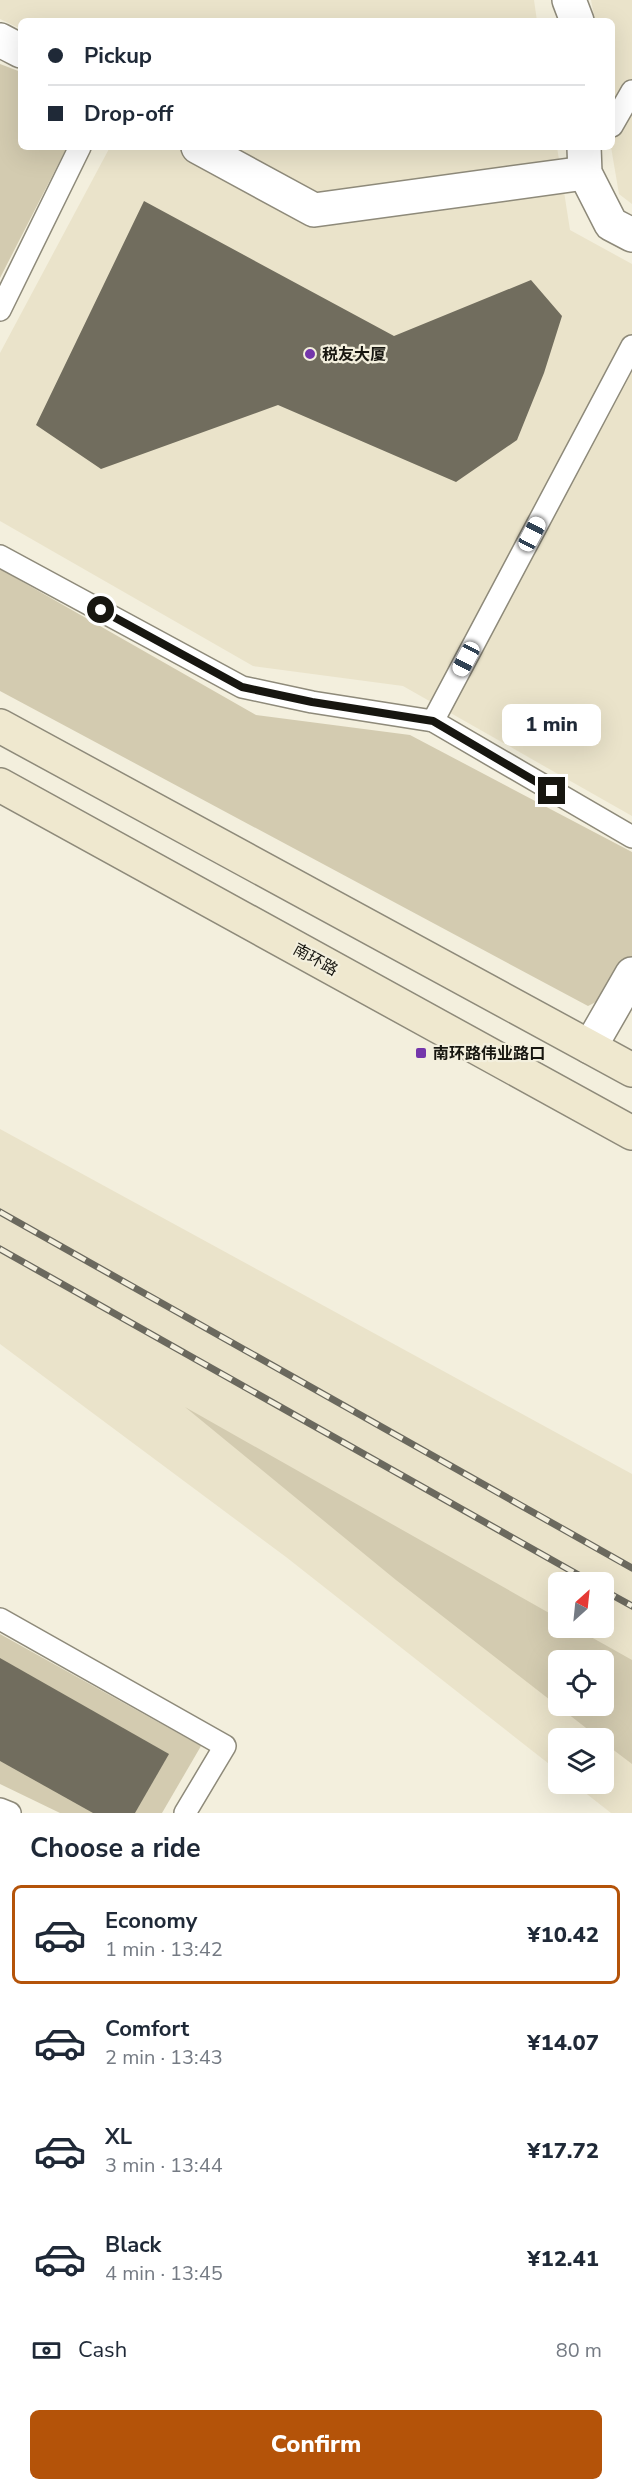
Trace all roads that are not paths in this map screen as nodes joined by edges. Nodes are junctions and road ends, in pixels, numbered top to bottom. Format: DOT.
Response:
graph roads {
  1 [pos="569,0"];
  2 [pos="576,18"];
  3 [pos="0,40"];
  4 [pos="18,49"];
  5 [pos="632,91"];
  6 [pos="615,121"];
  7 [pos="79,150"];
  8 [pos="204,150"];
  9 [pos="590,156"];
  10 [pos="632,235"];
  11 [pos="0,310"];
  12 [pos="632,346"];
  13 [pos="0,556"];
  14 [pos="433,721"];
  15 [pos="0,726"];
  16 [pos="0,785"];
  17 [pos="632,837"];
  18 [pos="632,974"];
  19 [pos="590,1047"];
  20 [pos="632,1070"];
  21 [pos="632,1133"];
  22 [pos="0,1619"];
  23 [pos="0,1809"];
  24 [pos="10,1813"];
  25 [pos="185,1813"];
  1 -- 2 [label="street"];
  3 -- 4 [label="street"];
  5 -- 6 [label="lane"];
  7 -- 11 [label="lane"];
  8 -- 9 [label="street"];
  9 -- 10 [label="street"];
  12 -- 14 [label="lane"];
  13 -- 14 [label="lane"];
  14 -- 17 [label="lane"];
  15 -- 19 [label="main road"];
  16 -- 21 [label="main road, 南环路"];
  18 -- 19 [label="street"];
  19 -- 20 [label="main road"];
  22 -- 25 [label="lane"];
  23 -- 24 [label="lane"];
}
